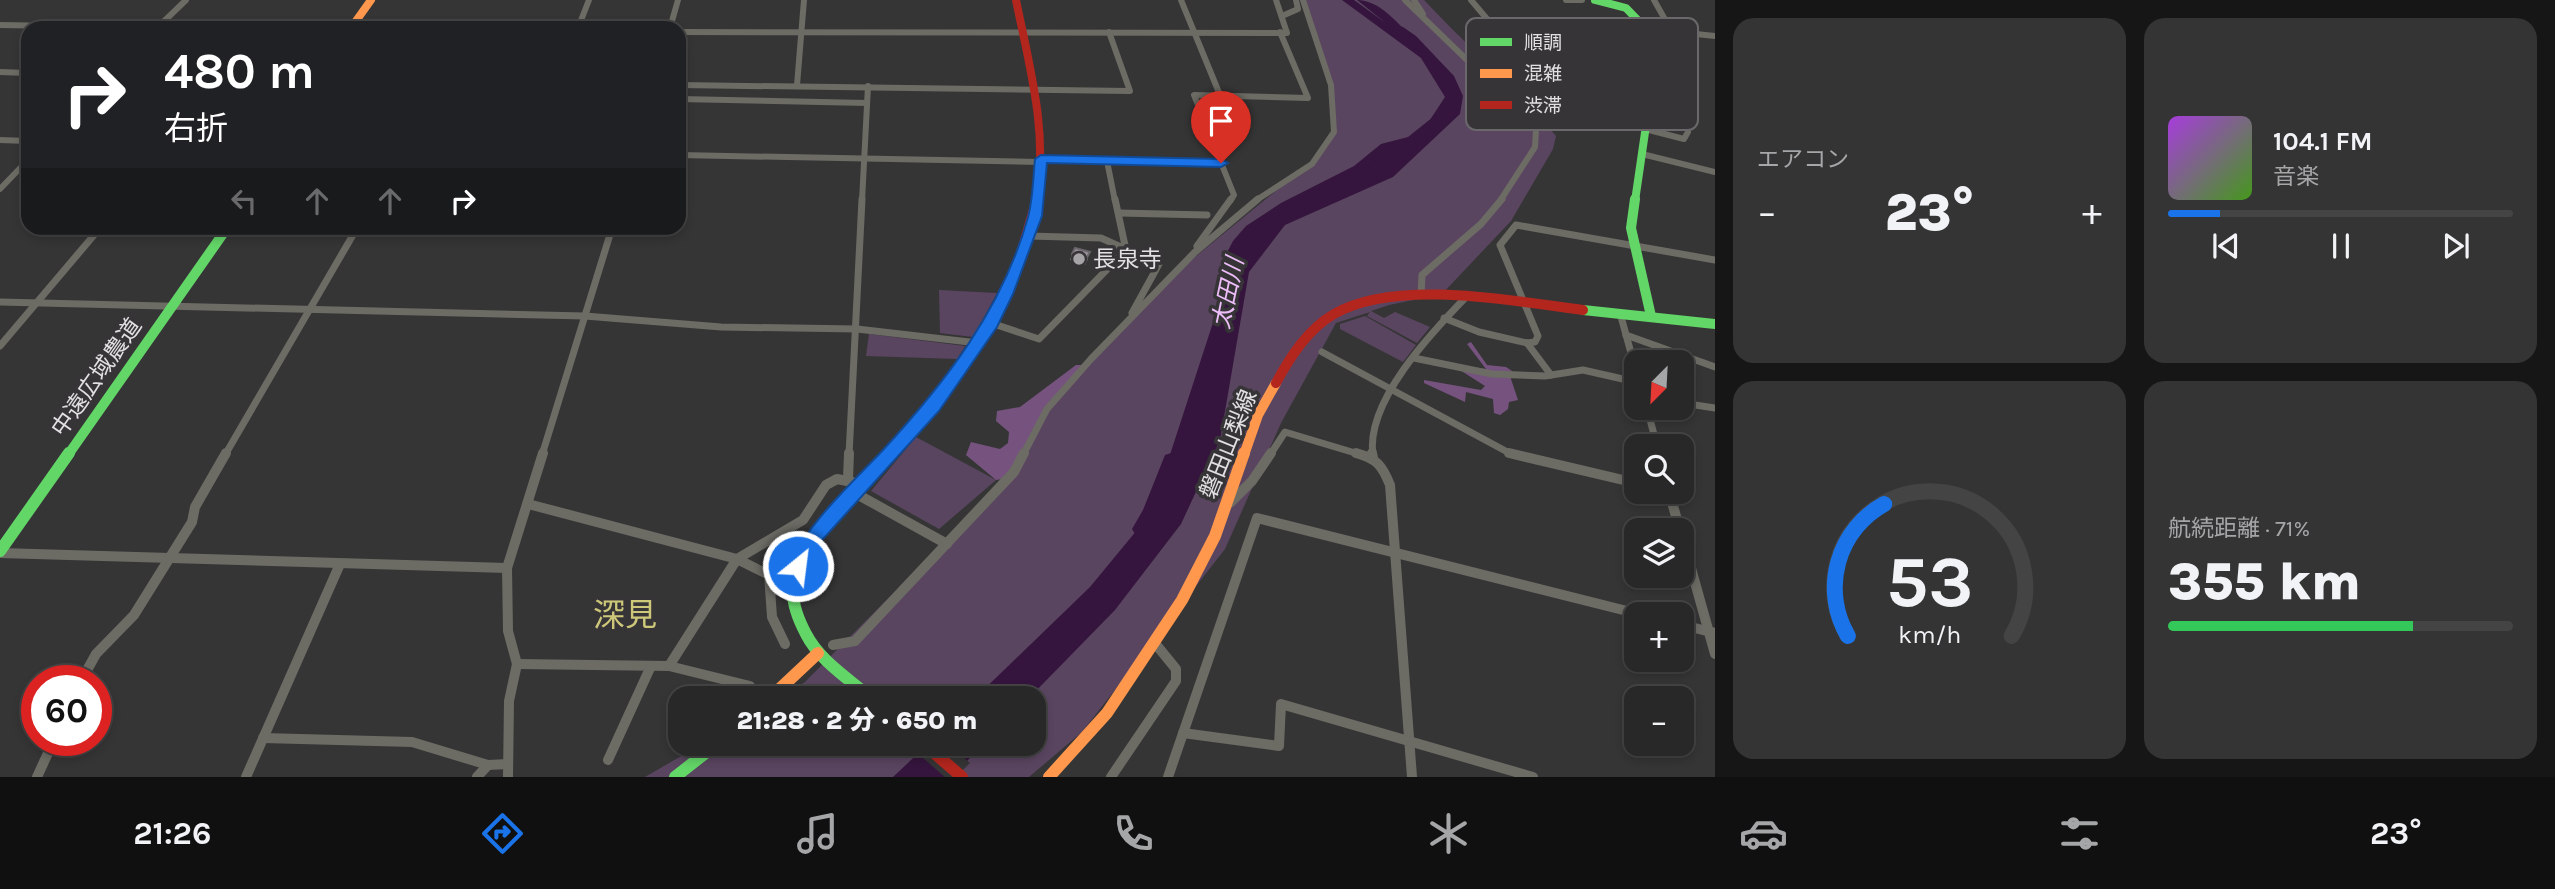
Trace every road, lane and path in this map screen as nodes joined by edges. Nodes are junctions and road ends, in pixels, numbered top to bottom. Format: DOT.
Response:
graph roads {
  1 [pos="186,0"];
  2 [pos="372,0"];
  3 [pos="589,0"];
  4 [pos="678,0"];
  5 [pos="804,0"];
  6 [pos="1016,0"];
  7 [pos="1181,0"];
  8 [pos="1276,0"];
  9 [pos="1296,0"];
  10 [pos="1303,0"];
  11 [pos="1405,0"];
  12 [pos="1414,0"];
  13 [pos="1471,0"];
  14 [pos="1566,0"];
  15 [pos="1582,0"];
  16 [pos="1595,0"];
  17 [pos="1654,0"];
  18 [pos="1282,16"];
  19 [pos="1486,18"];
  20 [pos="1637,18"];
  21 [pos="1664,18"];
  22 [pos="165,21"];
  23 [pos="356,21"];
  24 [pos="581,21"];
  25 [pos="672,21"];
  26 [pos="1428,23"];
  27 [pos="0,25"];
  28 [pos="21,25"];
  29 [pos="686,32"];
  30 [pos="801,32"];
  31 [pos="1022,32"];
  32 [pos="1110,32"];
  33 [pos="1193,32"];
  34 [pos="1280,33"];
  35 [pos="1466,59"];
  36 [pos="0,72"];
  37 [pos="21,73"];
  38 [pos="686,85"];
  39 [pos="797,85"];
  40 [pos="868,86"];
  41 [pos="1036,90"];
  42 [pos="1220,95"];
  43 [pos="686,99"];
  44 [pos="867,103"];
  45 [pos="1536,130"];
  46 [pos="1645,132"];
  47 [pos="1688,132"];
  48 [pos="0,140"];
  49 [pos="21,141"];
  50 [pos="1666,141"];
  51 [pos="1642,154"];
  52 [pos="686,155"];
  53 [pos="865,159"];
  54 [pos="1041,161"];
  55 [pos="1107,161"];
  56 [pos="1221,163"];
  57 [pos="21,167"];
  58 [pos="1715,172"];
  59 [pos="0,189"];
  60 [pos="1119,213"];
  61 [pos="1206,215"];
  62 [pos="94,235"];
  63 [pos="222,235"];
  64 [pos="353,235"];
  65 [pos="610,235"];
  66 [pos="1029,236"];
  67 [pos="1633,245"];
  68 [pos="1126,250"];
  69 [pos="1195,252"];
  70 [pos="1715,260"];
  71 [pos="1421,295"];
  72 [pos="1466,296"];
  73 [pos="0,302"];
  74 [pos="1525,302"];
  75 [pos="36,303"];
  76 [pos="172,306"];
  77 [pos="310,310"];
  78 [pos="1620,313"];
  79 [pos="585,316"];
  80 [pos="1651,316"];
  81 [pos="1444,318"];
  82 [pos="1127,322"];
  83 [pos="991,323"];
  84 [pos="1715,324"];
  85 [pos="857,329"];
  86 [pos="1626,335"];
  87 [pos="978,343"];
  88 [pos="1527,343"];
  89 [pos="0,346"];
  90 [pos="1630,350"];
  91 [pos="1322,352"];
  92 [pos="1414,358"];
  93 [pos="1715,367"];
  94 [pos="1551,375"];
  95 [pos="1624,379"];
  96 [pos="1391,390"];
  97 [pos="1694,405"];
  98 [pos="1715,408"];
  99 [pos="1373,458"];
  100 [pos="1624,480"];
  101 [pos="853,486"];
  102 [pos="528,504"];
  103 [pos="1224,510"];
  104 [pos="4,537"];
  105 [pos="947,544"];
  106 [pos="0,552"];
  107 [pos="1396,554"];
  108 [pos="169,559"];
  109 [pos="737,559"];
  110 [pos="340,564"];
  111 [pos="507,568"];
  112 [pos="1694,575"];
  113 [pos="1624,610"];
  114 [pos="1694,628"];
  115 [pos="1712,633"];
  116 [pos="1154,642"];
  117 [pos="785,643"];
  118 [pos="833,645"];
  119 [pos="818,653"];
  120 [pos="1715,654"];
  121 [pos="517,664"];
  122 [pos="90,665"];
  123 [pos="669,666"];
  124 [pos="651,667"];
  125 [pos="750,686"];
  126 [pos="783,686"];
  127 [pos="857,686"];
  128 [pos="1183,733"];
  129 [pos="263,738"];
  130 [pos="1410,741"];
  131 [pos="47,756"];
  132 [pos="702,756"];
  133 [pos="938,756"];
  134 [pos="608,760"];
  135 [pos="508,764"];
  136 [pos="488,765"];
  137 [pos="37,777"];
  138 [pos="246,777"];
  139 [pos="477,777"];
  140 [pos="508,777"];
  141 [pos="675,777"];
  142 [pos="962,777"];
  143 [pos="1049,777"];
  144 [pos="1111,777"];
  145 [pos="1168,777"];
  146 [pos="1412,777"];
  147 [pos="1532,777"];
  1 -- 22 [label="street"];
  2 -- 23 [label="main road"];
  3 -- 24 [label="street"];
  4 -- 25 [label="street"];
  5 -- 30 [label="street"];
  6 -- 31 [label="main road"];
  7 -- 33 [label="street"];
  8 -- 18 [label="street"];
  9 -- 18 [label="street"];
  10 -- 69 [label="street"];
  11 -- 26 [label="street"];
  12 -- 26 [label="street"];
  13 -- 19 [label="street"];
  14 -- 15 [label="street"];
  16 -- 20 [label="main road"];
  17 -- 21 [label="street"];
  18 -- 34 [label="street"];
  26 -- 35 [label="street"];
  27 -- 28 [label="street"];
  29 -- 30 [label="street"];
  30 -- 31 [label="street"];
  30 -- 39 [label="street"];
  31 -- 32 [label="street"];
  31 -- 41 [label="main road"];
  32 -- 33 [label="street"];
  32 -- 41 [label="street"];
  33 -- 34 [label="street"];
  33 -- 42 [label="street"];
  34 -- 42 [label="street"];
  36 -- 37 [label="street"];
  38 -- 39 [label="street"];
  39 -- 40 [label="street"];
  40 -- 41 [label="street"];
  40 -- 44 [label="street"];
  41 -- 54 [label="main road"];
  42 -- 56 [label="street"];
  43 -- 44 [label="street"];
  44 -- 53 [label="street"];
  45 -- 71 [label="street"];
  46 -- 47 [label="street"];
  46 -- 50 [label="street"];
  46 -- 51 [label="main road"];
  48 -- 49 [label="street"];
  51 -- 58 [label="street"];
  51 -- 67 [label="main road"];
  52 -- 53 [label="street"];
  53 -- 54 [label="street"];
  53 -- 85 [label="street"];
  54 -- 55 [label="street"];
  54 -- 66 [label="main road"];
  55 -- 56 [label="street"];
  55 -- 60 [label="street"];
  56 -- 69 [label="street"];
  57 -- 59 [label="street"];
  60 -- 61 [label="street"];
  60 -- 68 [label="street"];
  62 -- 75 [label="street"];
  63 -- 76 [label="main road, 中遠広域農道"];
  64 -- 77 [label="street"];
  65 -- 79 [label="street"];
  66 -- 68 [label="street"];
  66 -- 83 [label="main road"];
  67 -- 70 [label="street"];
  67 -- 74 [label="street"];
  67 -- 80 [label="main road"];
  68 -- 82 [label="street"];
  68 -- 83 [label="street"];
  69 -- 82 [label="street"];
  71 -- 72 [label="main road, 磐田山梨線"];
  71 -- 103 [label="main road, 磐田山梨線"];
  72 -- 74 [label="main road, 磐田山梨線"];
  72 -- 81 [label="street"];
  73 -- 75 [label="street"];
  74 -- 78 [label="main road, 磐田山梨線"];
  74 -- 88 [label="street"];
  75 -- 76 [label="street"];
  75 -- 89 [label="street"];
  76 -- 77 [label="street"];
  76 -- 104 [label="main road, 中遠広域農道"];
  77 -- 79 [label="street"];
  77 -- 108 [label="street"];
  78 -- 80 [label="main road, 磐田山梨線"];
  78 -- 86 [label="street"];
  79 -- 85 [label="street"];
  79 -- 102 [label="street"];
  80 -- 84 [label="main road, 磐田山梨線"];
  81 -- 88 [label="street"];
  81 -- 92 [label="street"];
  82 -- 105 [label="street"];
  83 -- 87 [label="main road"];
  85 -- 87 [label="street"];
  85 -- 101 [label="street"];
  86 -- 90 [label="street"];
  86 -- 93 [label="street"];
  87 -- 101 [label="main road"];
  88 -- 94 [label="street"];
  91 -- 96 [label="street"];
  92 -- 94 [label="street"];
  92 -- 96 [label="street"];
  94 -- 95 [label="street"];
  96 -- 99 [label="street"];
  96 -- 100 [label="street"];
  97 -- 98 [label="street"];
  99 -- 103 [label="street"];
  99 -- 107 [label="street"];
  101 -- 105 [label="street"];
  101 -- 109 [label="street"];
  101 -- 119 [label="main road"];
  102 -- 109 [label="street"];
  102 -- 111 [label="street"];
  103 -- 116 [label="main road, 磐田山梨線"];
  104 -- 106 [label="main road, 中遠広域農道"];
  105 -- 118 [label="street"];
  106 -- 108 [label="street"];
  107 -- 113 [label="street"];
  107 -- 128 [label="street"];
  107 -- 130 [label="street"];
  108 -- 110 [label="street"];
  108 -- 122 [label="street"];
  109 -- 117 [label="street"];
  109 -- 123 [label="street"];
  110 -- 111 [label="street"];
  110 -- 129 [label="street"];
  111 -- 121 [label="street"];
  112 -- 115 [label="street"];
  114 -- 115 [label="street"];
  115 -- 120 [label="street"];
  116 -- 143 [label="main road, 磐田山梨線"];
  116 -- 144 [label="street"];
  119 -- 126 [label="main road"];
  119 -- 127 [label="main road"];
  121 -- 124 [label="street"];
  121 -- 135 [label="street"];
  123 -- 124 [label="street"];
  123 -- 125 [label="street"];
  124 -- 134 [label="street"];
  128 -- 130 [label="street"];
  128 -- 145 [label="street"];
  129 -- 136 [label="street"];
  129 -- 138 [label="street"];
  130 -- 146 [label="street"];
  130 -- 147 [label="street"];
  131 -- 137 [label="street"];
  132 -- 141 [label="main road"];
  133 -- 142 [label="main road"];
  135 -- 136 [label="street"];
  135 -- 140 [label="street"];
  136 -- 139 [label="street"];
}
